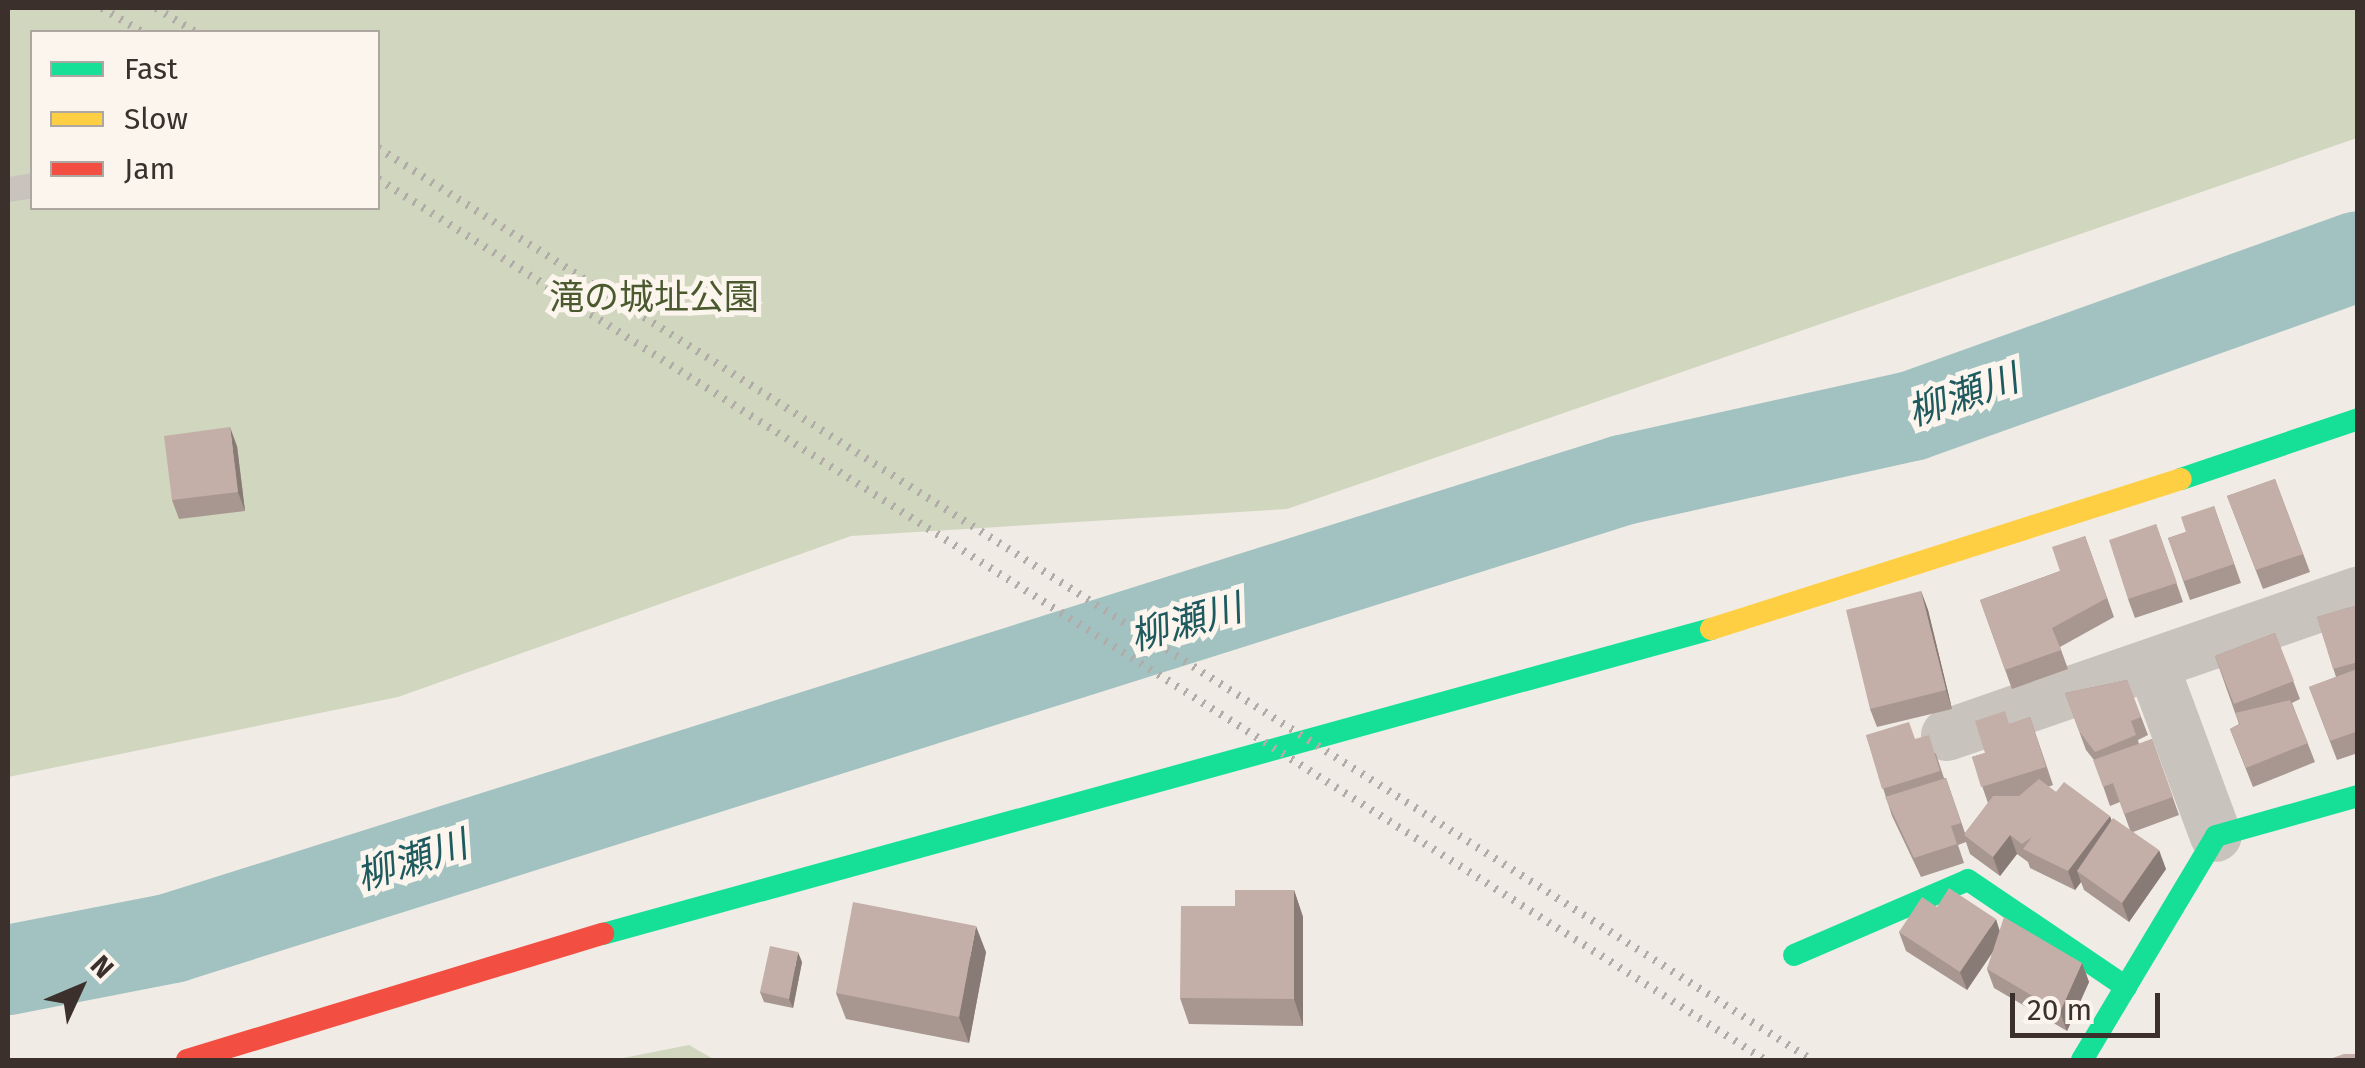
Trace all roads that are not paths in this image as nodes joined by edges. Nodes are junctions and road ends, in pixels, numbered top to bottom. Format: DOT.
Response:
graph roads {
  1 [pos="2358,419"];
  2 [pos="2358,593"];
  3 [pos="2152,666"];
  4 [pos="1947,734"];
  5 [pos="2358,796"];
  6 [pos="2216,836"];
  7 [pos="1794,955"];
  8 [pos="2126,987"];
  9 [pos="187,1060"];
  10 [pos="2082,1060"];
  1 -- 9 [label="street"];
  2 -- 3 [label="street"];
  3 -- 4 [label="street"];
  3 -- 6 [label="street"];
  5 -- 6 [label="street"];
  6 -- 8 [label="street"];
  7 -- 8 [label="street"];
  8 -- 10 [label="street"];
}
